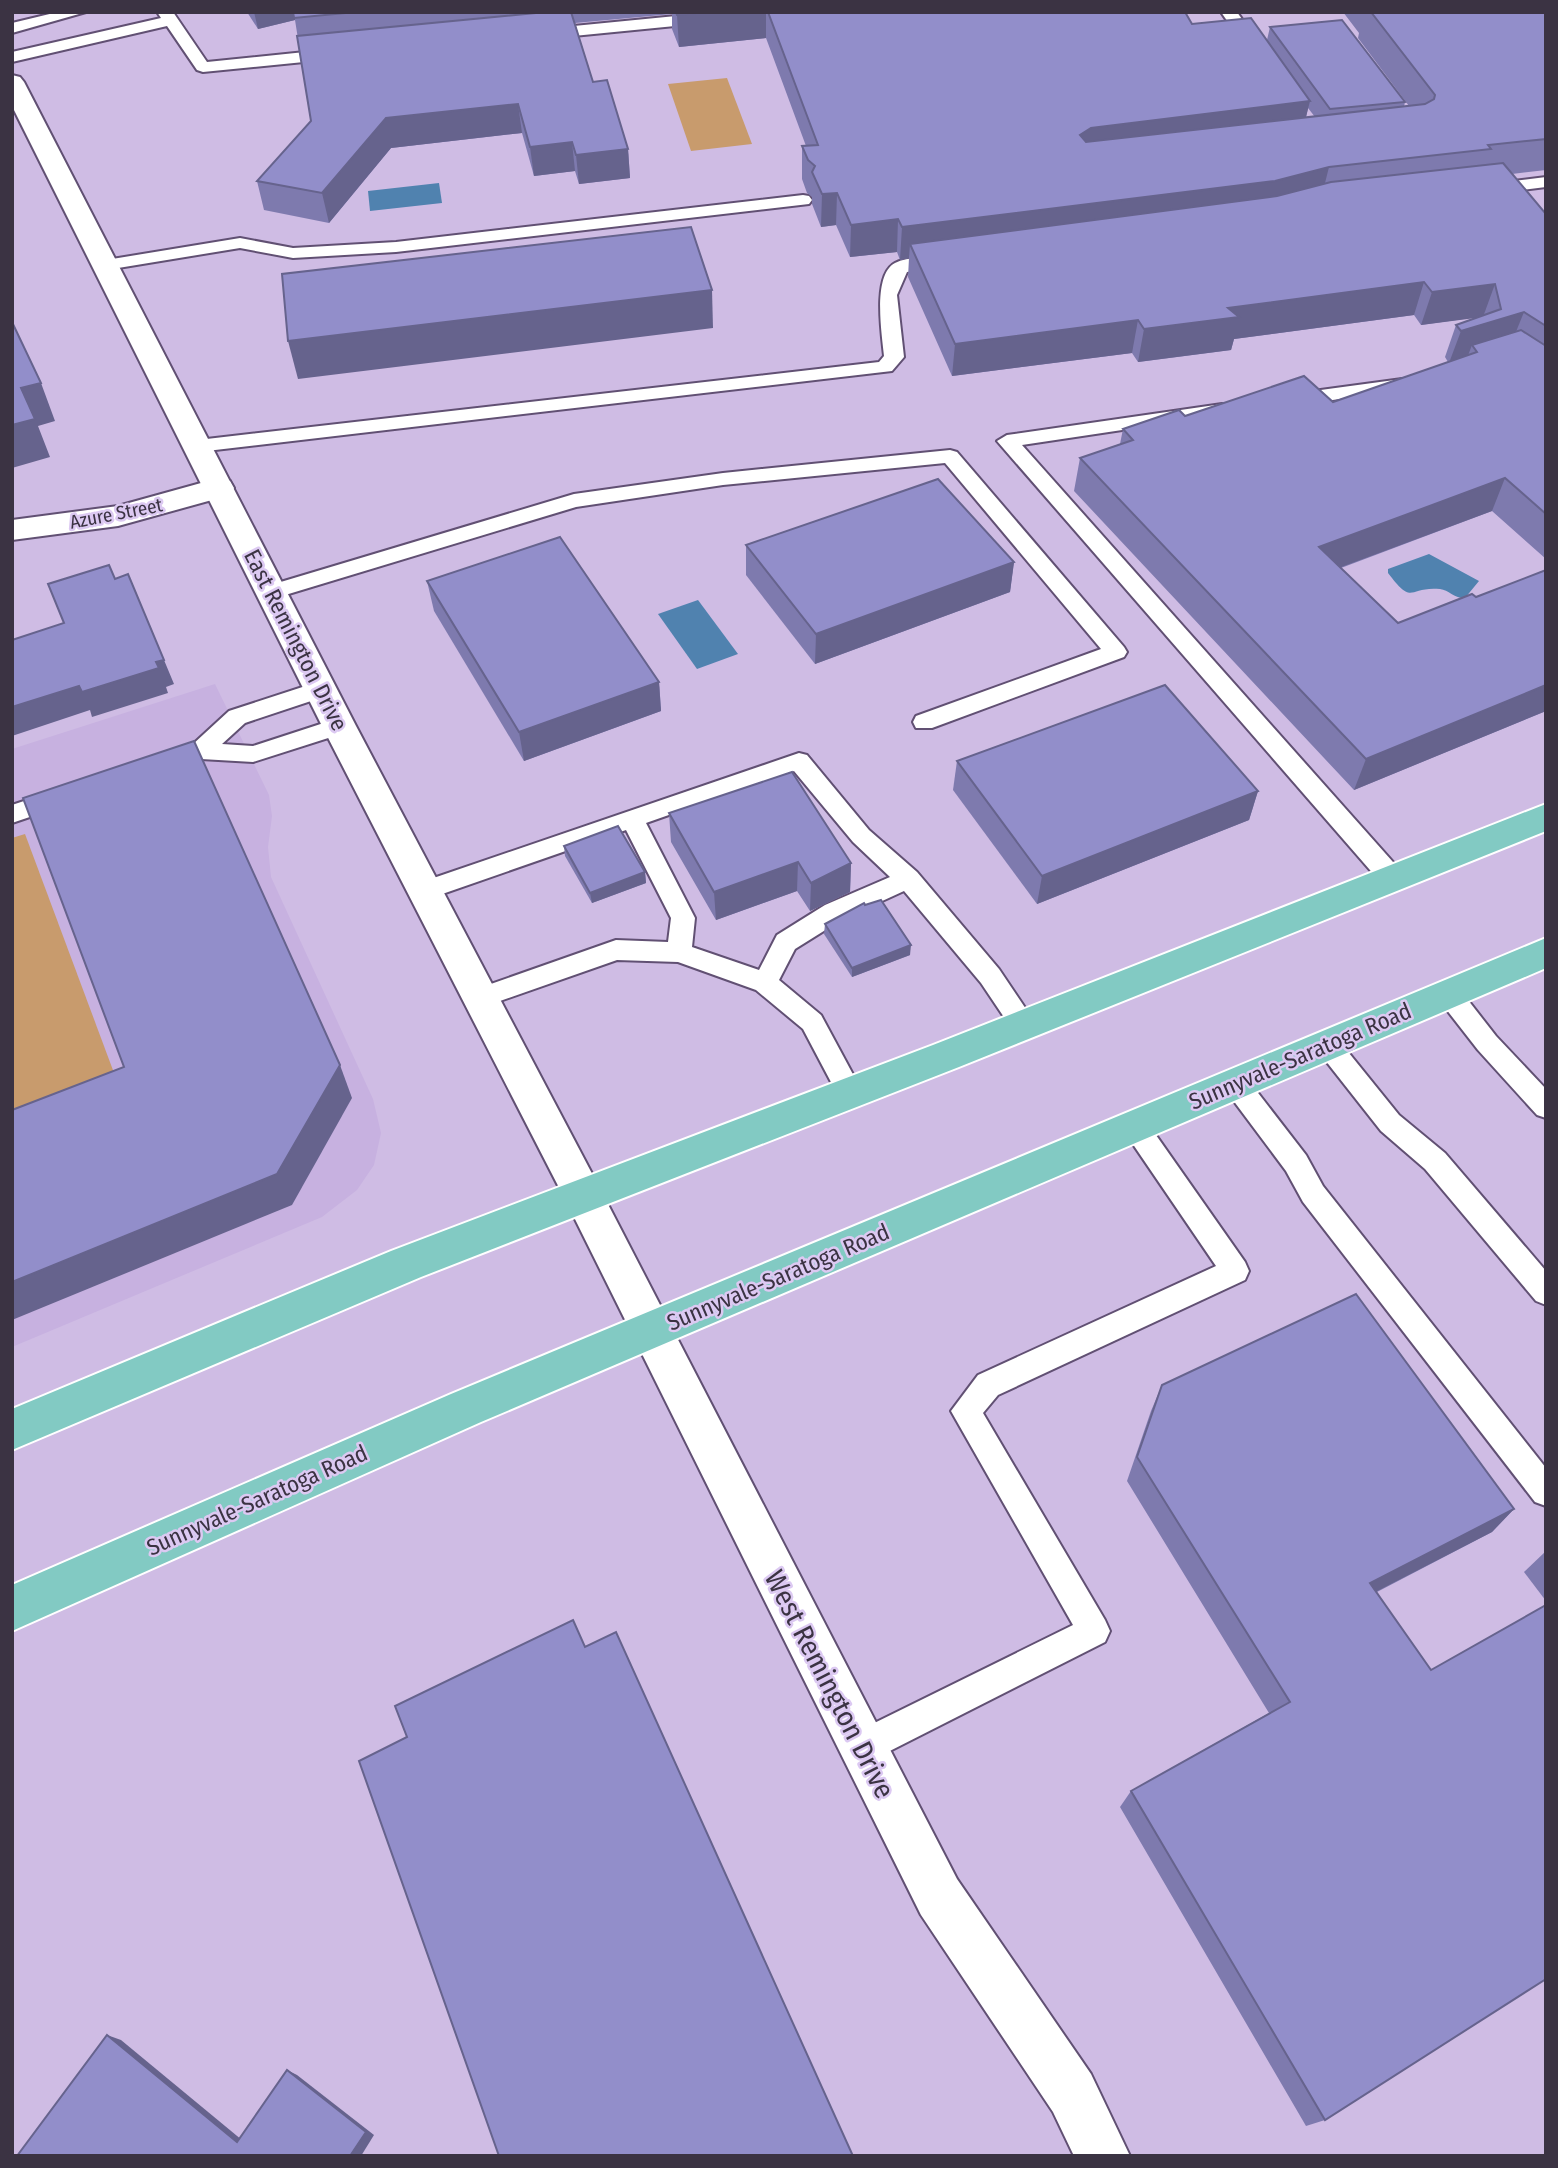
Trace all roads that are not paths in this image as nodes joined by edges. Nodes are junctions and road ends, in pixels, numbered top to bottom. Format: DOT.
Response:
graph roads {
  1 [pos="78,12"];
  2 [pos="767,12"];
  3 [pos="1229,12"];
  4 [pos="168,16"];
  5 [pos="12,28"];
  6 [pos="520,36"];
  7 [pos="345,53"];
  8 [pos="12,57"];
  9 [pos="1263,61"];
  10 [pos="12,82"];
  11 [pos="1546,182"];
  12 [pos="1466,191"];
  13 [pos="803,200"];
  14 [pos="968,259"];
  15 [pos="106,265"];
  16 [pos="1428,379"];
  17 [pos="1266,404"];
  18 [pos="1239,408"];
  19 [pos="198,446"];
  20 [pos="219,488"];
  21 [pos="12,530"];
  22 [pos="272,592"];
  23 [pos="321,689"];
  24 [pos="924,722"];
  25 [pos="339,726"];
  26 [pos="200,751"];
  27 [pos="150,768"];
  28 [pos="88,789"];
  29 [pos="12,814"];
  30 [pos="1546,817"];
  31 [pos="631,818"];
  32 [pos="1392,878"];
  33 [pos="908,879"];
  34 [pos="425,891"];
  35 [pos="1546,952"];
  36 [pos="679,953"];
  37 [pos="765,983"];
  38 [pos="1447,993"];
  39 [pos="480,998"];
  40 [pos="1023,1025"];
  41 [pos="1327,1044"];
  42 [pos="1236,1084"];
  43 [pos="850,1093"];
  44 [pos="1546,1107"];
  45 [pos="1135,1126"];
  46 [pos="584,1197"];
  47 [pos="1546,1292"];
  48 [pos="650,1332"];
  49 [pos="12,1430"];
  50 [pos="1546,1492"];
  51 [pos="12,1608"];
  52 [pos="862,1747"];
  53 [pos="1103,2156"];
  1 -- 5 [label="lane"];
  2 -- 6 [label="lane"];
  3 -- 9 [label="lane"];
  4 -- 7 [label="lane"];
  4 -- 8 [label="lane"];
  10 -- 15 [label="main road, East Remington Drive"];
  11 -- 12 [label="lane"];
  13 -- 15 [label="lane"];
  14 -- 19 [label="lane"];
  15 -- 19 [label="main road, East Remington Drive"];
  16 -- 17 [label="lane"];
  18 -- 32 [label="lane"];
  19 -- 20 [label="main road, East Remington Drive"];
  20 -- 21 [label="main road, Azure Street"];
  20 -- 22 [label="main road, East Remington Drive"];
  22 -- 23 [label="main road, East Remington Drive"];
  22 -- 24 [label="lane"];
  23 -- 25 [label="main road, East Remington Drive"];
  23 -- 26 [label="lane"];
  25 -- 26 [label="lane"];
  25 -- 34 [label="main road, East Remington Drive"];
  26 -- 27 [label="lane"];
  28 -- 29 [label="lane"];
  30 -- 32 [label="main road"];
  31 -- 33 [label="lane"];
  31 -- 34 [label="lane"];
  31 -- 36 [label="lane"];
  32 -- 40 [label="main road"];
  33 -- 37 [label="lane"];
  33 -- 40 [label="lane"];
  34 -- 39 [label="main road, East Remington Drive"];
  35 -- 38 [label="main road, Sunnyvale-Saratoga Road"];
  36 -- 37 [label="lane"];
  36 -- 39 [label="lane"];
  37 -- 43 [label="lane"];
  38 -- 41 [label="main road, Sunnyvale-Saratoga Road"];
  38 -- 44 [label="lane"];
  39 -- 46 [label="main road, East Remington Drive"];
  40 -- 43 [label="main road"];
  41 -- 42 [label="main road, Sunnyvale-Saratoga Road"];
  41 -- 47 [label="lane"];
  42 -- 45 [label="main road, Sunnyvale-Saratoga Road"];
  42 -- 50 [label="lane"];
  43 -- 46 [label="main road"];
  45 -- 48 [label="main road, Sunnyvale-Saratoga Road"];
  45 -- 52 [label="lane"];
  46 -- 48 [label="main road, West Remington Drive"];
  46 -- 49 [label="main road"];
  48 -- 51 [label="main road, Sunnyvale-Saratoga Road"];
  48 -- 52 [label="main road, West Remington Drive"];
  52 -- 53 [label="main road, West Remington Drive"];
}
